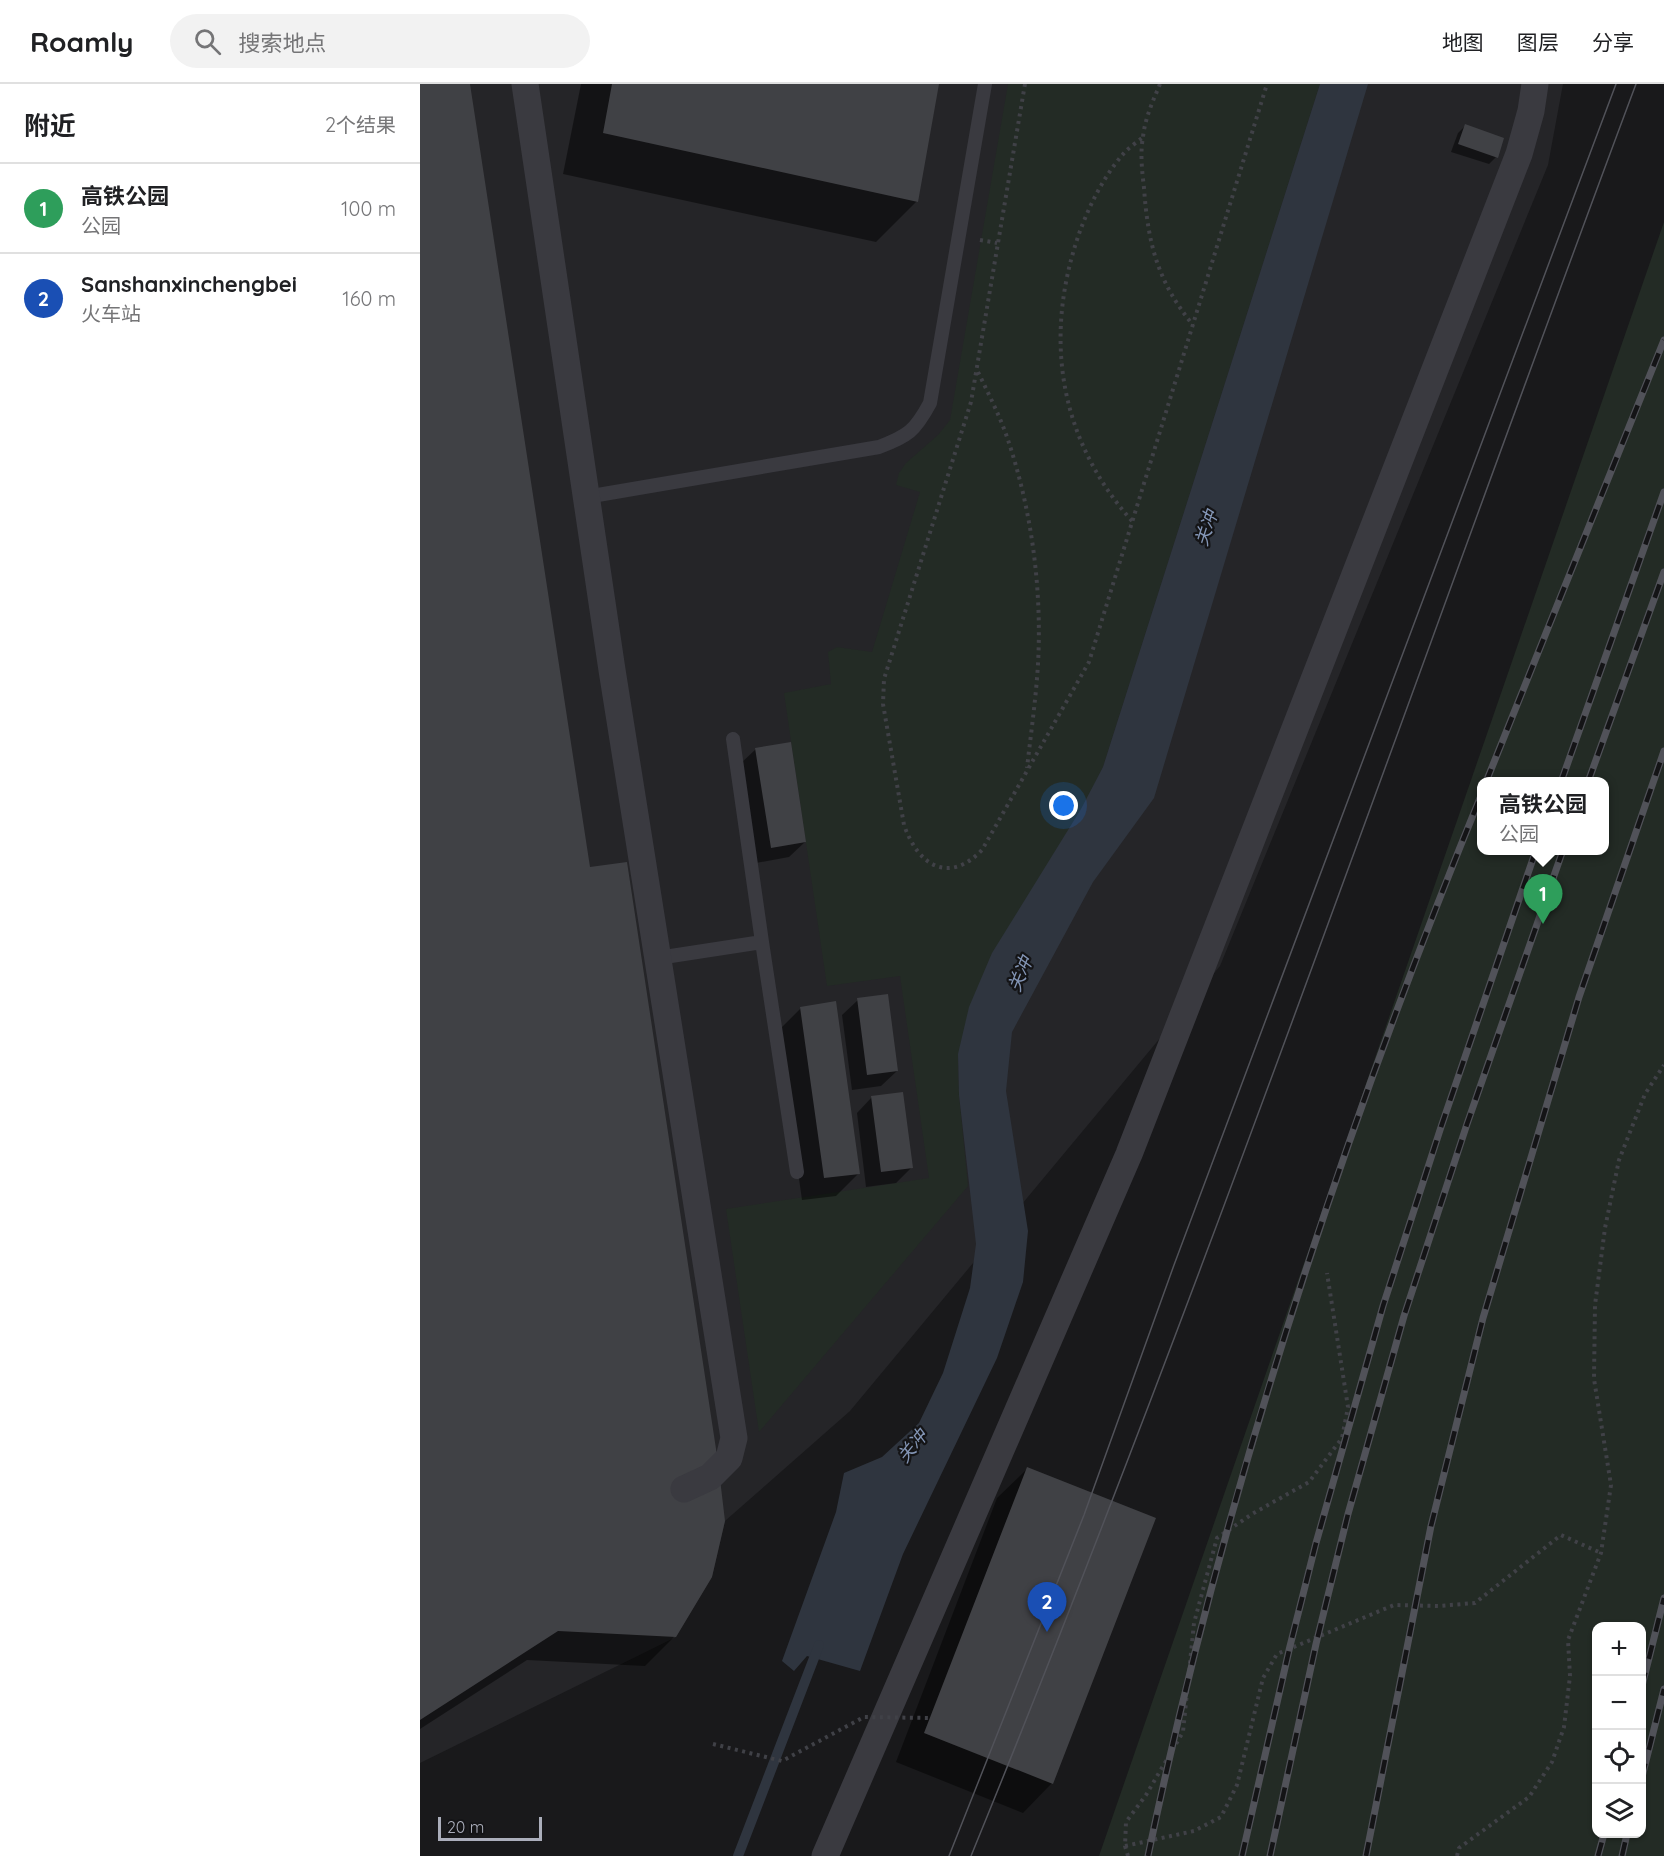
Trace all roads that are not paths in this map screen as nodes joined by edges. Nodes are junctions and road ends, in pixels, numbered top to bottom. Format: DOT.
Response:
graph roads {
  1 [pos="525,84"];
  2 [pos="986,84"];
  3 [pos="1535,84"];
  4 [pos="586,496"];
  5 [pos="733,739"];
  6 [pos="762,942"];
  7 [pos="658,958"];
  8 [pos="797,1172"];
  9 [pos="684,1489"];
  10 [pos="825,1856"];
  1 -- 4 [label="street"];
  2 -- 4 [label="lane"];
  3 -- 10 [label="street"];
  4 -- 7 [label="street"];
  5 -- 6 [label="lane"];
  6 -- 7 [label="lane"];
  6 -- 8 [label="lane"];
  7 -- 9 [label="street"];
}
